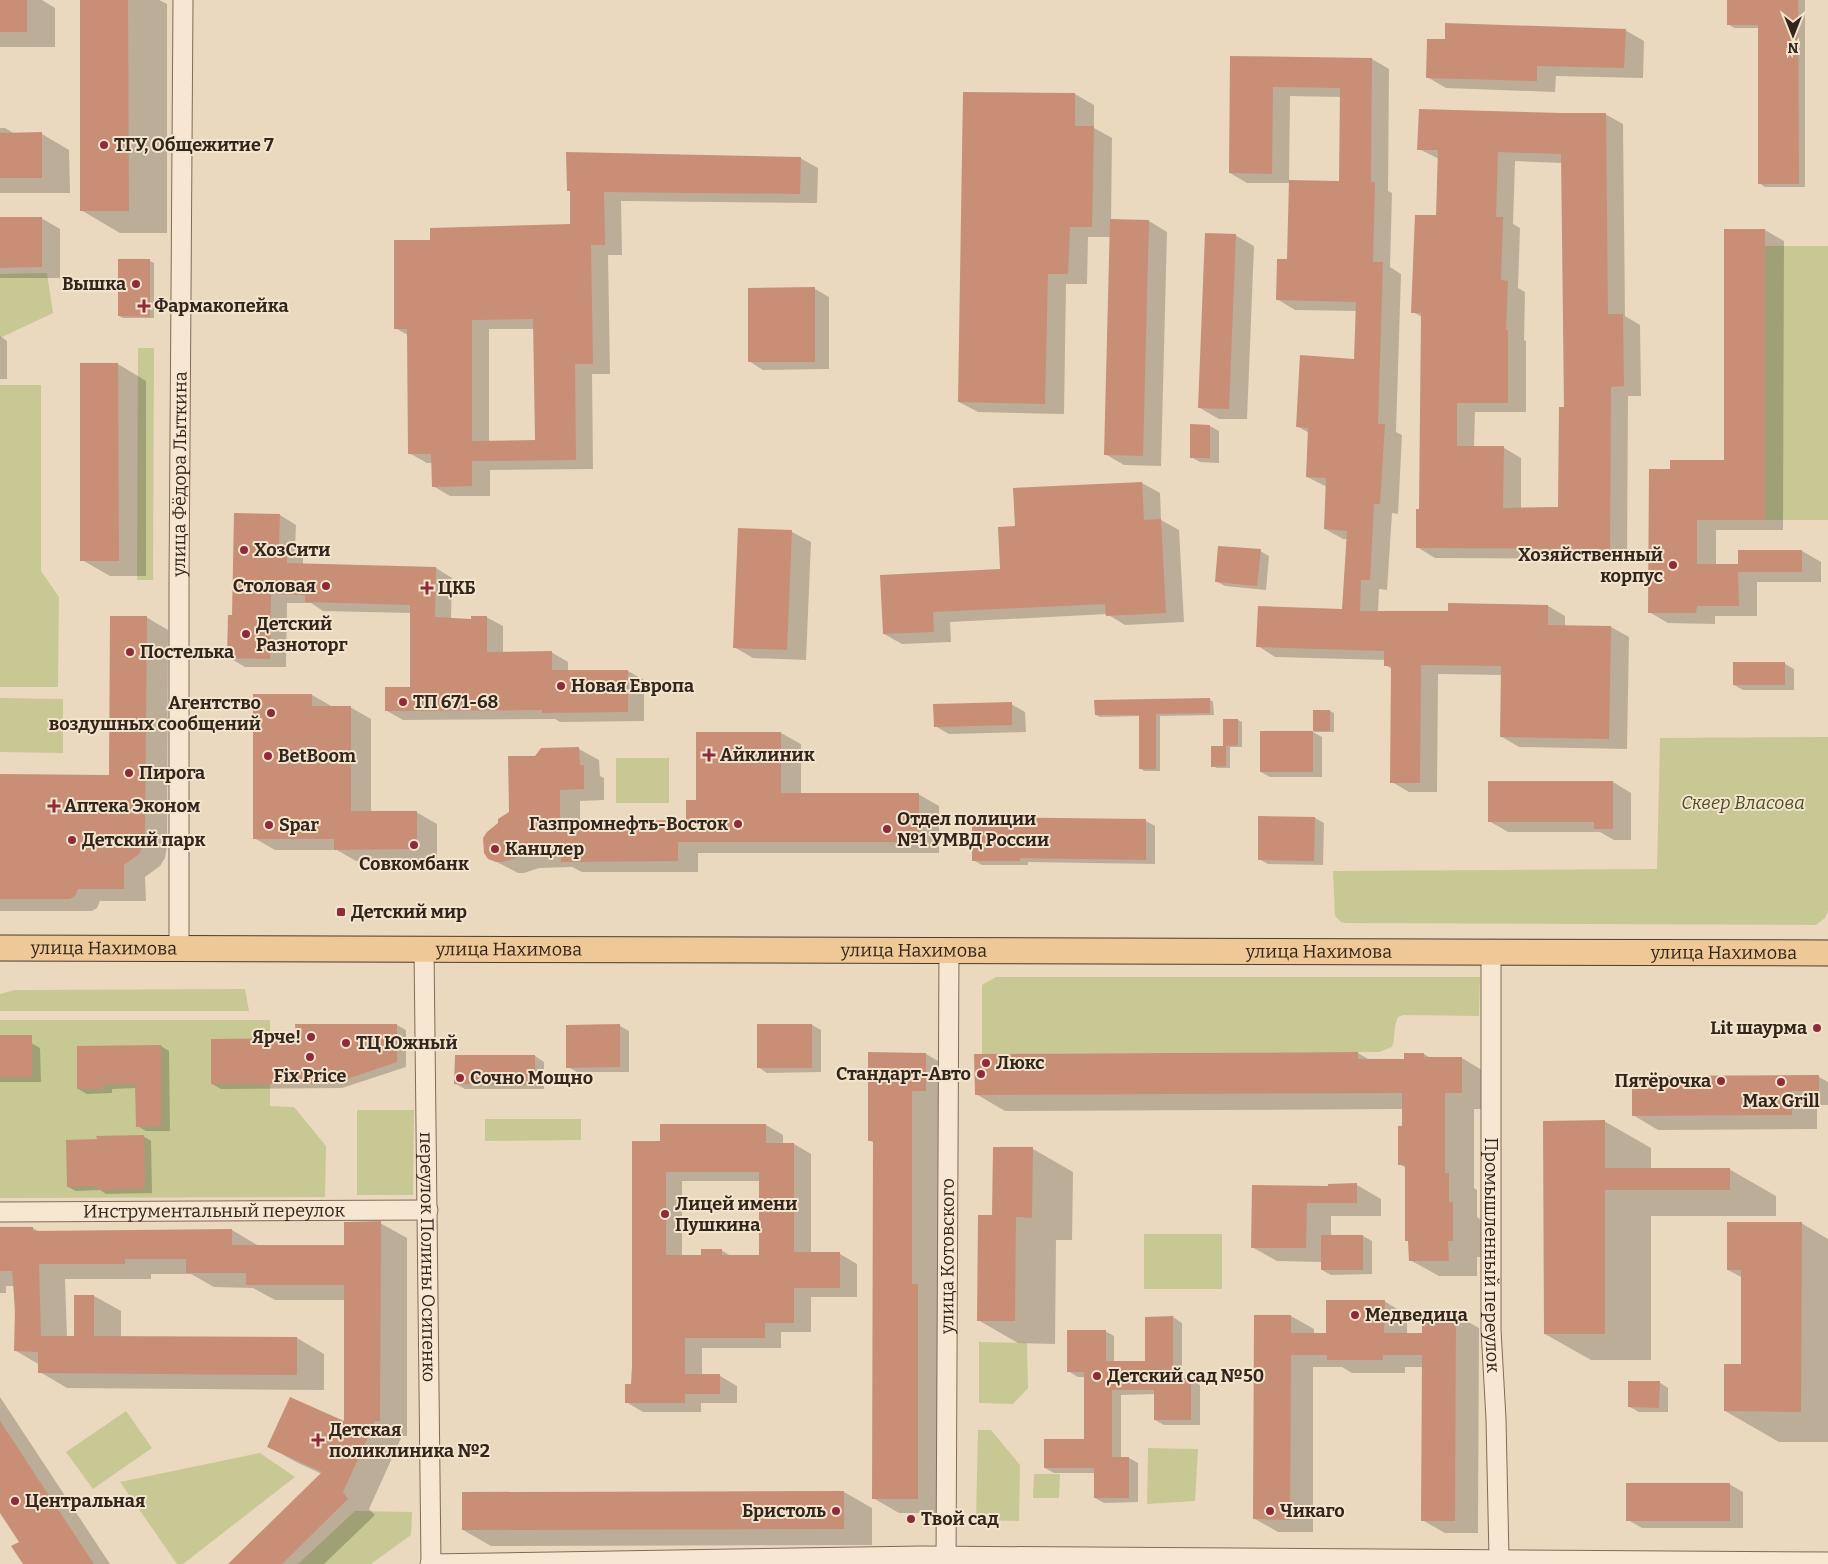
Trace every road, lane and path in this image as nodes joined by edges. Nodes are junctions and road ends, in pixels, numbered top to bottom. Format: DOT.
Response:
graph roads {
  1 [pos="183,0"];
  2 [pos="0,948"];
  3 [pos="179,948"];
  4 [pos="424,949"];
  5 [pos="949,950"];
  6 [pos="1491,953"];
  7 [pos="1828,953"];
  8 [pos="428,1210"];
  9 [pos="0,1212"];
  10 [pos="1499,1558"];
  11 [pos="946,1560"];
  12 [pos="676,1562"];
  13 [pos="1828,1562"];
  14 [pos="431,1564"];
  1 -- 3 [label="street, улица Фёдора Лыткина"];
  2 -- 3 [label="main road, улица Нахимова"];
  3 -- 4 [label="main road, улица Нахимова"];
  4 -- 5 [label="main road, улица Нахимова"];
  4 -- 8 [label="street, переулок Полины Осипенко"];
  5 -- 6 [label="main road, улица Нахимова"];
  5 -- 11 [label="street, улица Котовского"];
  6 -- 7 [label="main road, улица Нахимова"];
  6 -- 10 [label="street, Промышленный переулок"];
  8 -- 9 [label="street, Инструментальный переулок"];
  8 -- 14 [label="street, переулок Полины Осипенко"];
  10 -- 11 [label="street"];
  10 -- 13 [label="street"];
  11 -- 12 [label="street"];
  12 -- 14 [label="street"];
}
